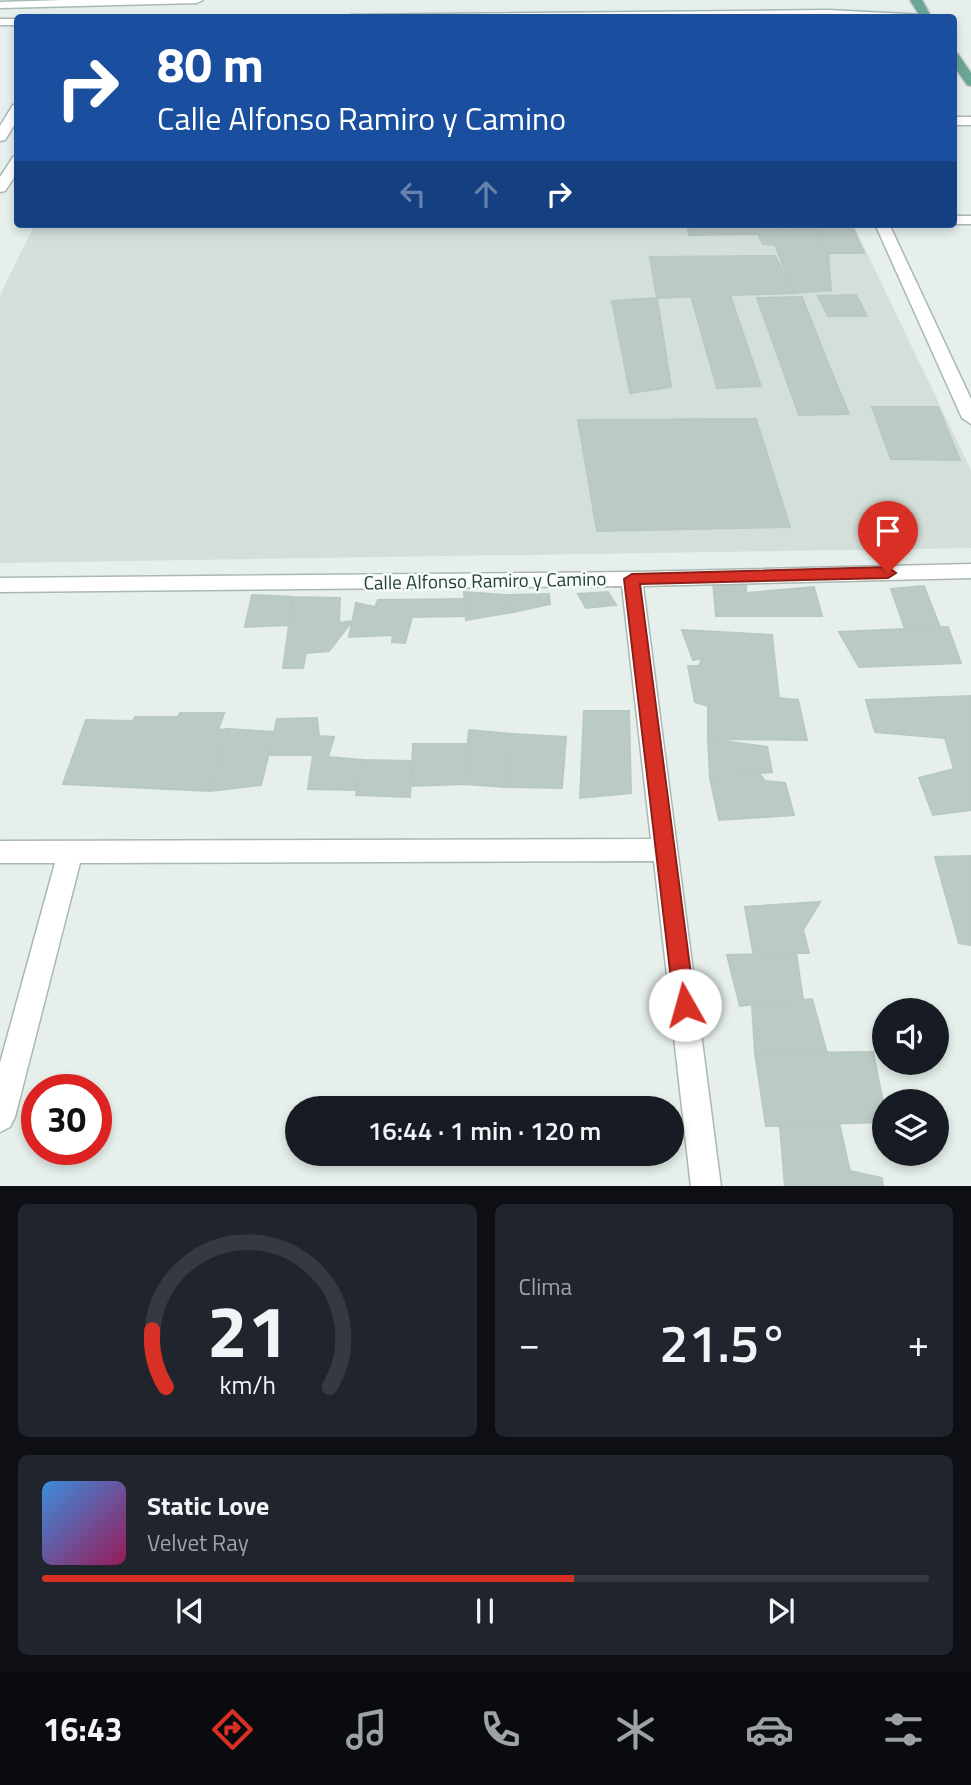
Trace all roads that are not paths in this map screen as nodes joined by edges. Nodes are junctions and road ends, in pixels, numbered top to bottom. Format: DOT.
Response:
graph roads {
  1 [pos="197,0"];
  2 [pos="82,1"];
  3 [pos="112,1"];
  4 [pos="0,5"];
  5 [pos="822,14"];
  6 [pos="882,14"];
  7 [pos="957,61"];
  8 [pos="971,82"];
  9 [pos="14,114"];
  10 [pos="0,137"];
  11 [pos="14,166"];
  12 [pos="0,188"];
  13 [pos="884,228"];
  14 [pos="971,418"];
  15 [pos="971,572"];
  16 [pos="632,579"];
  17 [pos="0,585"];
  18 [pos="71,850"];
  19 [pos="667,850"];
  20 [pos="0,852"];
  21 [pos="0,1116"];
  22 [pos="706,1186"];
  1 -- 3 [label="street"];
  2 -- 3 [label="street"];
  2 -- 4 [label="street"];
  5 -- 6 [label="street"];
  7 -- 8 [label="main road"];
  9 -- 10 [label="street"];
  11 -- 12 [label="street"];
  13 -- 14 [label="street"];
  15 -- 16 [label="street, Calle Alfonso Ramiro y Camino"];
  16 -- 17 [label="street, Calle Alfonso Ramiro y Camino"];
  16 -- 19 [label="street"];
  18 -- 19 [label="street"];
  18 -- 20 [label="street"];
  18 -- 21 [label="street"];
  19 -- 22 [label="street"];
}
